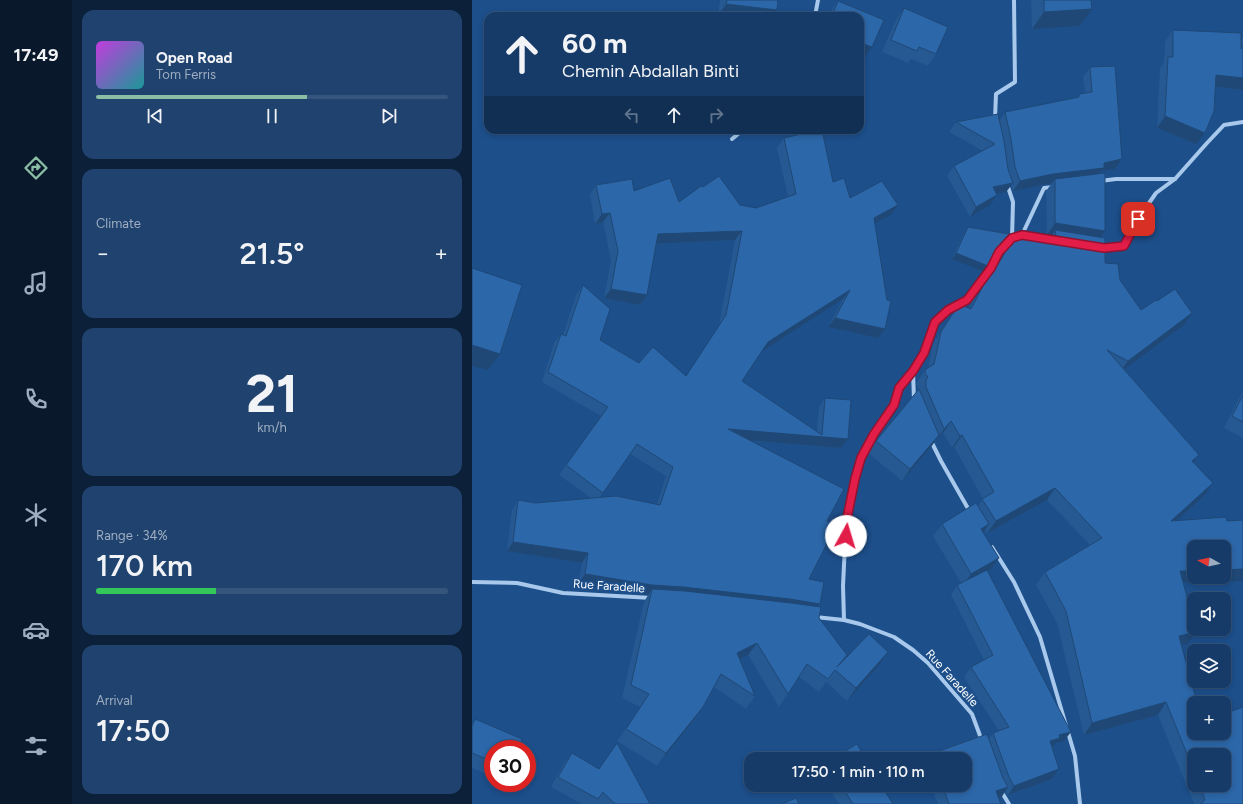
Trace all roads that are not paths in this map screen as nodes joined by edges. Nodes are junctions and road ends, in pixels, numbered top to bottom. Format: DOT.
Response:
graph roads {
  1 [pos="818,0"];
  2 [pos="1014,0"];
  3 [pos="816,12"];
  4 [pos="1243,122"];
  5 [pos="995,125"];
  6 [pos="738,134"];
  7 [pos="732,139"];
  8 [pos="1005,178"];
  9 [pos="1176,179"];
  10 [pos="1094,182"];
  11 [pos="1058,186"];
  12 [pos="1022,235"];
  13 [pos="1029,236"];
  14 [pos="1012,238"];
  15 [pos="1097,247"];
  16 [pos="913,371"];
  17 [pos="917,407"];
  18 [pos="928,434"];
  19 [pos="973,516"];
  20 [pos="989,542"];
  21 [pos="472,582"];
  22 [pos="660,599"];
  23 [pos="814,617"];
  24 [pos="844,620"];
  25 [pos="983,743"];
  26 [pos="999,788"];
  27 [pos="1008,804"];
  28 [pos="1080,804"];
  1 -- 3 [label="street"];
  2 -- 5 [label="street"];
  4 -- 9 [label="street"];
  6 -- 7 [label="street"];
  8 -- 14 [label="street"];
  9 -- 10 [label="street"];
  9 -- 15 [label="street"];
  11 -- 12 [label="street"];
  12 -- 13 [label="street"];
  12 -- 14 [label="street"];
  14 -- 16 [label="street"];
  16 -- 17 [label="street"];
  16 -- 24 [label="street"];
  18 -- 19 [label="street"];
  20 -- 28 [label="street"];
  21 -- 22 [label="street, Rue Faradelle"];
  23 -- 24 [label="street, Rue Faradelle"];
  24 -- 25 [label="street, Rue Faradelle"];
  26 -- 27 [label="street"];
}
